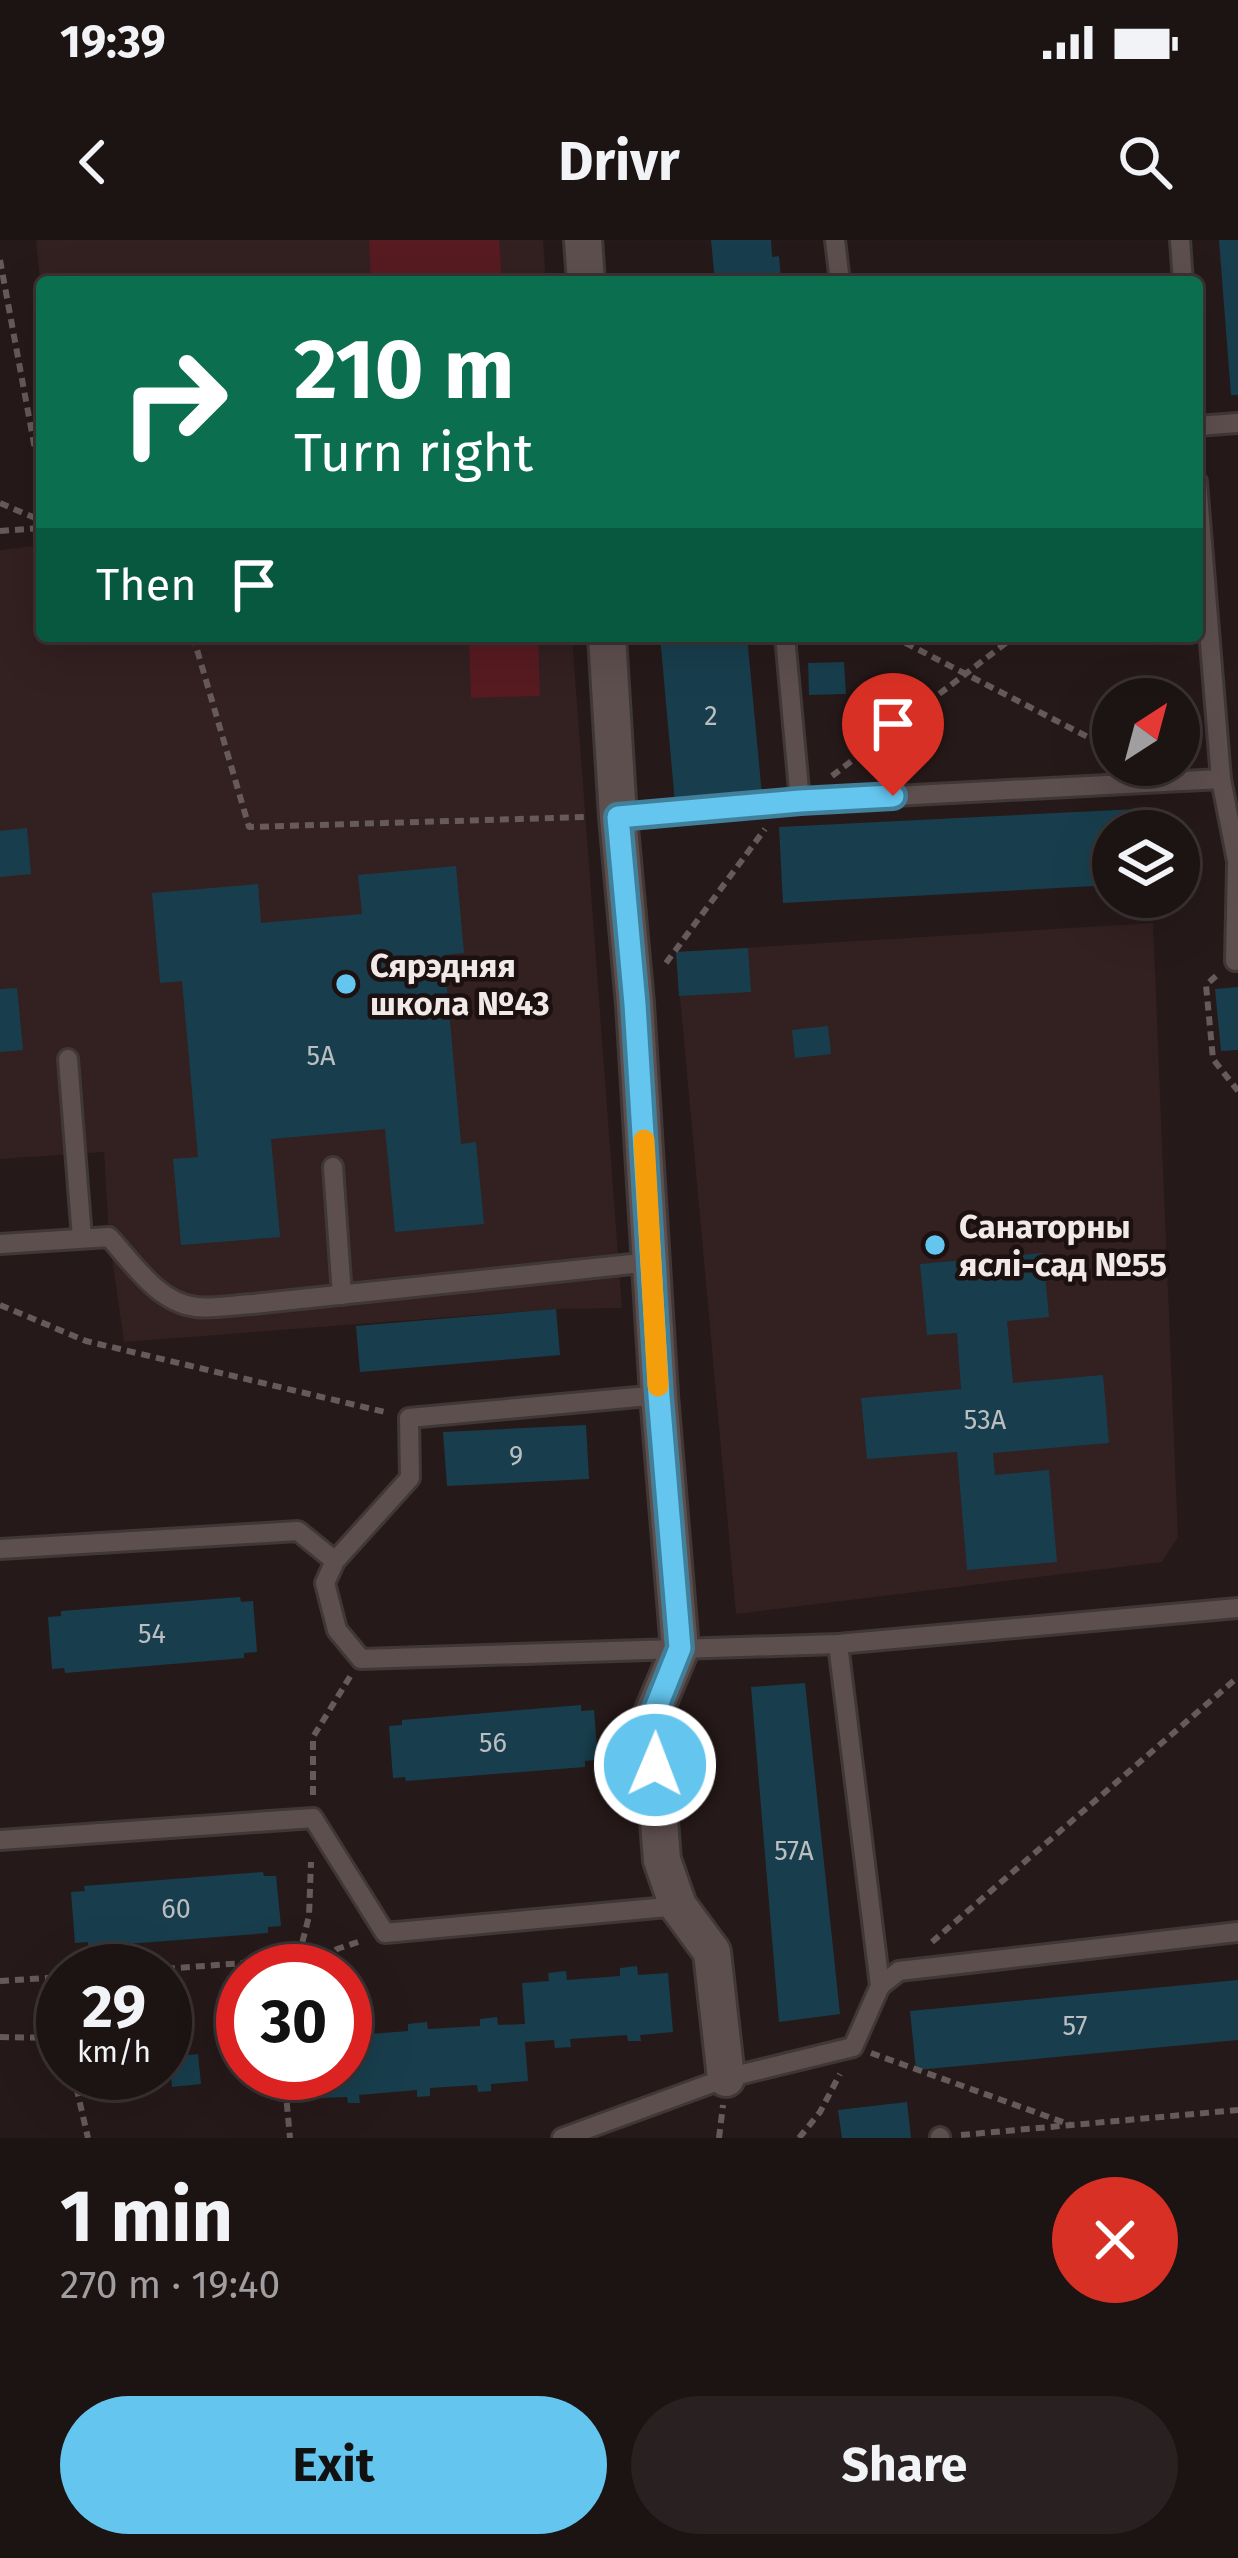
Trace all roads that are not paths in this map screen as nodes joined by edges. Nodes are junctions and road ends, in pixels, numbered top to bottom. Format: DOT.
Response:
graph roads {
  1 [pos="583,240"];
  2 [pos="835,240"];
  3 [pos="1180,240"];
  4 [pos="586,276"];
  5 [pos="839,276"];
  6 [pos="1183,276"];
  7 [pos="1238,423"];
  8 [pos="1203,426"];
  9 [pos="1203,556"];
  10 [pos="607,642"];
  11 [pos="786,642"];
  12 [pos="1221,779"];
  13 [pos="800,801"];
  14 [pos="618,817"];
  15 [pos="1237,866"];
  16 [pos="1234,961"];
  17 [pos="68,1059"];
  18 [pos="333,1167"];
  19 [pos="82,1238"];
  20 [pos="0,1244"];
  21 [pos="651,1262"];
  22 [pos="342,1294"];
  23 [pos="659,1396"];
  24 [pos="0,1549"];
  25 [pos="335,1561"];
  26 [pos="1238,1608"];
  27 [pos="838,1644"];
  28 [pos="680,1648"];
  29 [pos="0,1840"];
  30 [pos="678,1906"];
  31 [pos="1238,1932"];
  32 [pos="880,1987"];
  33 [pos="726,2078"];
  34 [pos="562,2138"];
  1 -- 4 [label="street"];
  2 -- 5 [label="lane"];
  3 -- 6 [label="lane"];
  7 -- 8 [label="lane"];
  9 -- 12 [label="lane"];
  10 -- 14 [label="street"];
  11 -- 13 [label="lane"];
  12 -- 13 [label="lane"];
  12 -- 15 [label="lane"];
  13 -- 14 [label="lane"];
  14 -- 21 [label="street"];
  15 -- 16 [label="lane"];
  17 -- 19 [label="lane"];
  18 -- 22 [label="lane"];
  19 -- 20 [label="lane"];
  19 -- 22 [label="lane"];
  21 -- 22 [label="lane"];
  21 -- 23 [label="street"];
  23 -- 25 [label="lane"];
  23 -- 28 [label="street"];
  24 -- 25 [label="lane"];
  25 -- 28 [label="lane"];
  26 -- 27 [label="lane"];
  27 -- 28 [label="lane"];
  27 -- 32 [label="lane"];
  28 -- 30 [label="street"];
  29 -- 30 [label="lane"];
  30 -- 33 [label="street"];
  31 -- 32 [label="lane"];
  32 -- 33 [label="lane"];
  33 -- 34 [label="lane"];
}
